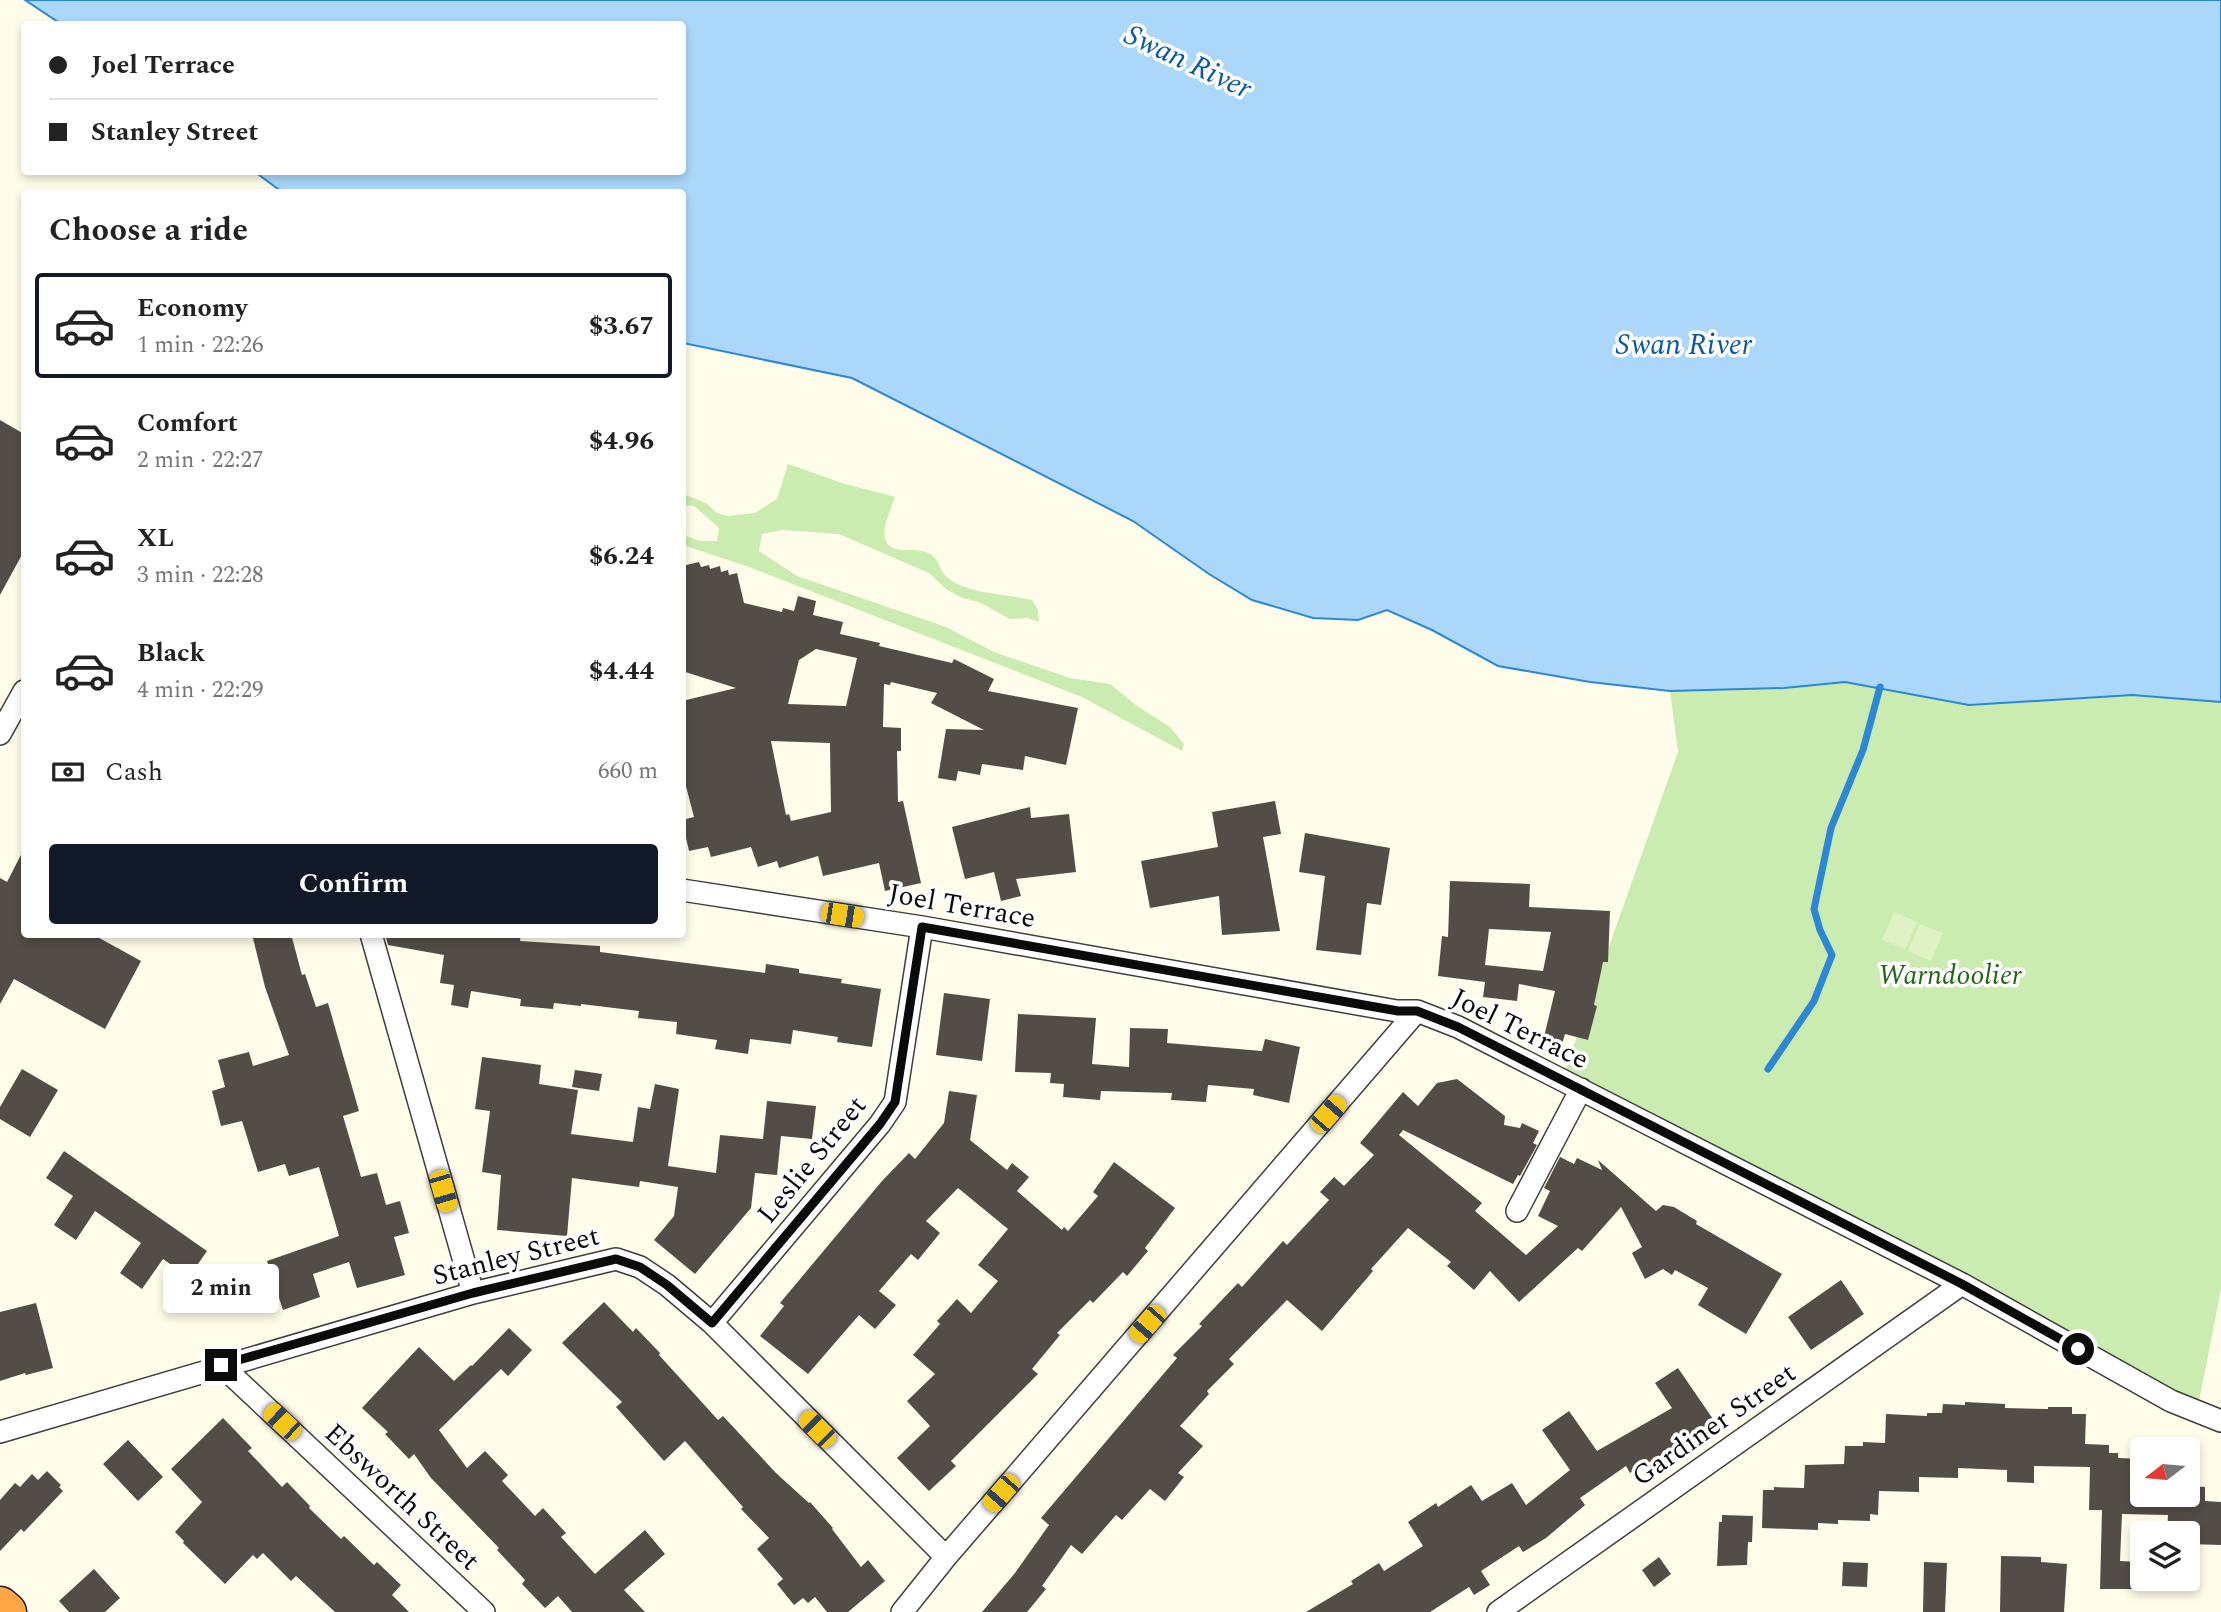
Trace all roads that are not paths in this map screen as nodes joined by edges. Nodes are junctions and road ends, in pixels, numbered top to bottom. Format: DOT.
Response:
graph roads {
  1 [pos="21,696"];
  2 [pos="0,734"];
  3 [pos="686,891"];
  4 [pos="922,927"];
  5 [pos="372,938"];
  6 [pos="1417,1011"];
  7 [pos="1581,1089"];
  8 [pos="1517,1211"];
  9 [pos="1962,1284"];
  10 [pos="473,1293"];
  11 [pos="712,1323"];
  12 [pos="221,1365"];
  13 [pos="2221,1421"];
  14 [pos="0,1432"];
  15 [pos="946,1557"];
  16 [pos="0,1606"];
  17 [pos="7,1612"];
  18 [pos="484,1612"];
  19 [pos="902,1612"];
  20 [pos="1498,1612"];
  1 -- 2 [label="street"];
  3 -- 4 [label="street, Joel Terrace"];
  4 -- 6 [label="street, Joel Terrace"];
  4 -- 11 [label="street, Leslie Street"];
  5 -- 10 [label="street"];
  6 -- 7 [label="street, Joel Terrace"];
  6 -- 15 [label="street"];
  7 -- 8 [label="street"];
  7 -- 9 [label="street, Joel Terrace"];
  9 -- 13 [label="street, Joel Terrace"];
  9 -- 20 [label="street, Gardiner Street"];
  10 -- 11 [label="street, Stanley Street"];
  10 -- 12 [label="street, Stanley Street"];
  11 -- 15 [label="street, Stanley Street"];
  12 -- 14 [label="street, Stanley Street"];
  12 -- 18 [label="street, Ebsworth Street"];
  15 -- 19 [label="street"];
  16 -- 17 [label="highway"];
}
